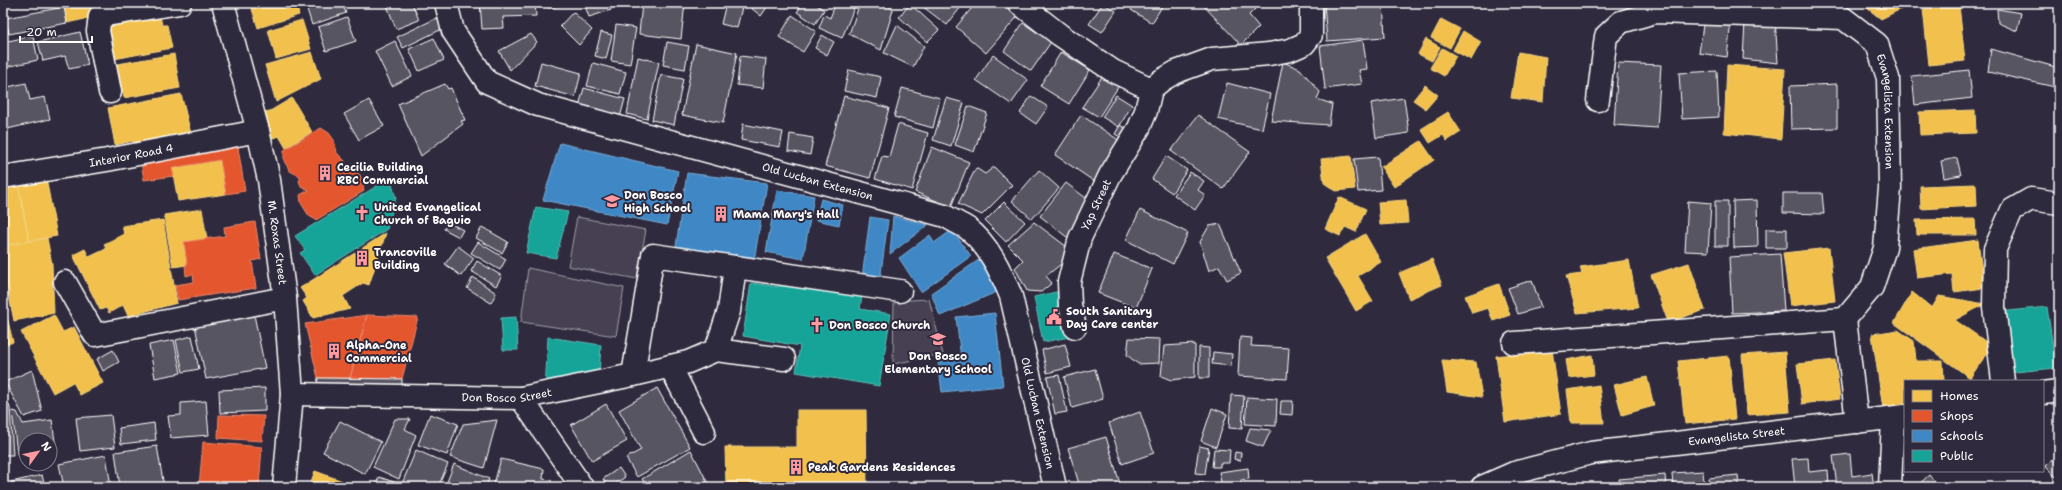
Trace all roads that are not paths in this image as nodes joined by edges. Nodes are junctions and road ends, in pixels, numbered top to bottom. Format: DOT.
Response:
graph roads {
  1 [pos="180,3"];
  2 [pos="223,3"];
  3 [pos="446,3"];
  4 [pos="1019,3"];
  5 [pos="1312,3"];
  6 [pos="1151,89"];
  7 [pos="110,92"];
  8 [pos="1598,100"];
  9 [pos="258,131"];
  10 [pos="3,177"];
  11 [pos="2059,203"];
  12 [pos="735,267"];
  13 [pos="64,282"];
  14 [pos="900,291"];
  15 [pos="285,298"];
  16 [pos="1845,319"];
  17 [pos="1074,327"];
  18 [pos="1514,343"];
  19 [pos="716,350"];
  20 [pos="784,359"];
  21 [pos="670,366"];
  22 [pos="633,375"];
  23 [pos="2003,380"];
  24 [pos="2059,390"];
  25 [pos="2044,393"];
  26 [pos="292,394"];
  27 [pos="521,398"];
  28 [pos="1899,417"];
  29 [pos="1857,422"];
  30 [pos="704,432"];
  31 [pos="1514,480"];
  32 [pos="284,487"];
  33 [pos="582,487"];
  34 [pos="1055,487"];
  35 [pos="1482,487"];
  36 [pos="1890,487"];
  1 -- 7 [label="street"];
  2 -- 9 [label="street, M. Roxas Street"];
  3 -- 34 [label="street, Old Lucban Extension"];
  4 -- 6 [label="street"];
  5 -- 6 [label="street"];
  6 -- 17 [label="street, Yap Street"];
  8 -- 16 [label="street, Evangelista Extension"];
  9 -- 10 [label="street, Interior Road 4"];
  9 -- 15 [label="street, M. Roxas Street"];
  11 -- 23 [label="street"];
  12 -- 14 [label="street"];
  12 -- 19 [label="street"];
  12 -- 22 [label="street"];
  13 -- 15 [label="street"];
  15 -- 26 [label="street, M. Roxas Street"];
  16 -- 18 [label="street"];
  16 -- 29 [label="street"];
  19 -- 20 [label="street"];
  19 -- 21 [label="street, Don Bosco Street"];
  21 -- 22 [label="street, Don Bosco Street"];
  21 -- 30 [label="street"];
  22 -- 27 [label="street, Don Bosco Street"];
  24 -- 25 [label="street"];
  26 -- 27 [label="street, Don Bosco Street"];
  26 -- 32 [label="street, M. Roxas Street"];
  27 -- 33 [label="street"];
  28 -- 29 [label="street, Evangelista Street"];
  28 -- 36 [label="street, Evangelista Street"];
  29 -- 31 [label="street, Evangelista Street"];
  31 -- 35 [label="street, Evangelista Street"];
}
